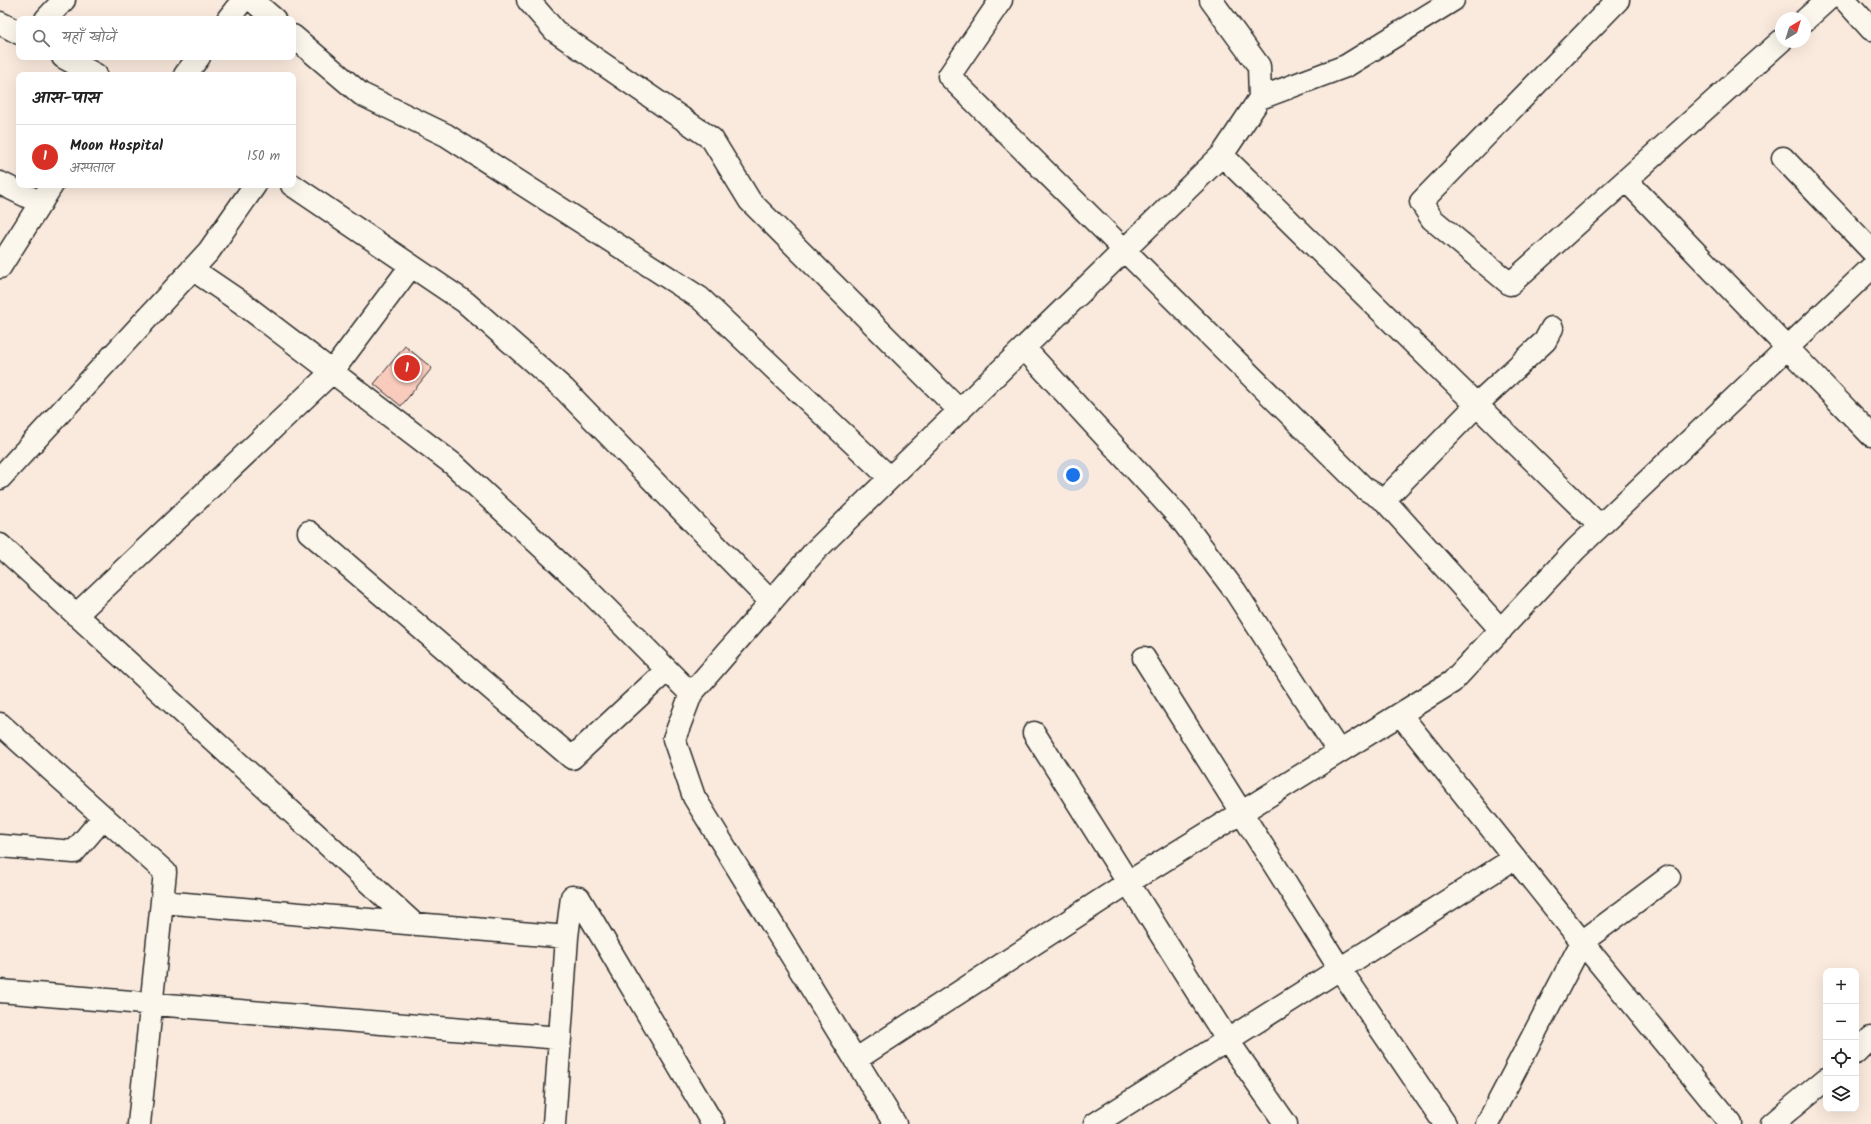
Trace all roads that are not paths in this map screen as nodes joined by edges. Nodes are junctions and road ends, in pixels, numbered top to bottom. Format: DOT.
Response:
graph roads {
  1 [pos="64,0"];
  2 [pos="243,0"];
  3 [pos="252,0"];
  4 [pos="528,0"];
  5 [pos="1001,0"];
  6 [pos="1211,0"];
  7 [pos="1453,0"];
  8 [pos="1618,0"];
  9 [pos="1827,0"];
  10 [pos="1845,0"];
  11 [pos="1811,15"];
  12 [pos="49,16"];
  13 [pos="230,16"];
  14 [pos="271,16"];
  15 [pos="0,23"];
  16 [pos="1871,29"];
  17 [pos="16,31"];
  18 [pos="296,39"];
  19 [pos="1775,46"];
  20 [pos="68,60"];
  21 [pos="197,60"];
  22 [pos="90,72"];
  23 [pos="187,72"];
  24 [pos="1260,98"];
  25 [pos="1222,155"];
  26 [pos="1783,158"];
  27 [pos="1626,180"];
  28 [pos="0,183"];
  29 [pos="50,188"];
  30 [pos="253,188"];
  31 [pos="296,188"];
  32 [pos="40,204"];
  33 [pos="1125,250"];
  34 [pos="1871,250"];
  35 [pos="411,266"];
  36 [pos="0,267"];
  37 [pos="1871,268"];
  38 [pos="192,269"];
  39 [pos="1552,328"];
  40 [pos="1024,348"];
  41 [pos="1787,348"];
  42 [pos="332,372"];
  43 [pos="1475,403"];
  44 [pos="960,411"];
  45 [pos="1871,435"];
  46 [pos="0,478"];
  47 [pos="890,478"];
  48 [pos="1384,500"];
  49 [pos="1600,526"];
  50 [pos="309,532"];
  51 [pos="0,545"];
  52 [pos="771,602"];
  53 [pos="76,615"];
  54 [pos="1501,630"];
  55 [pos="1144,658"];
  56 [pos="667,670"];
  57 [pos="691,694"];
  58 [pos="1400,714"];
  59 [pos="0,724"];
  60 [pos="1034,734"];
  61 [pos="1339,752"];
  62 [pos="1242,812"];
  63 [pos="104,817"];
  64 [pos="0,846"];
  65 [pos="1515,858"];
  66 [pos="1669,877"];
  67 [pos="1129,882"];
  68 [pos="162,902"];
  69 [pos="413,923"];
  70 [pos="567,936"];
  71 [pos="1582,942"];
  72 [pos="1340,969"];
  73 [pos="0,991"];
  74 [pos="152,1004"];
  75 [pos="560,1038"];
  76 [pos="1871,1038"];
  77 [pos="1228,1041"];
  78 [pos="1859,1051"];
  79 [pos="856,1060"];
  80 [pos="1823,1082"];
  81 [pos="139,1124"];
  82 [pos="554,1124"];
  83 [pos="713,1124"];
  84 [pos="895,1124"];
  85 [pos="1095,1124"];
  86 [pos="1286,1124"];
  87 [pos="1446,1124"];
  88 [pos="1486,1124"];
  89 [pos="1731,1124"];
  90 [pos="1772,1124"];
  1 -- 12 [label="street"];
  2 -- 13 [label="street"];
  3 -- 14 [label="street"];
  4 -- 44 [label="street"];
  5 -- 33 [label="street"];
  6 -- 24 [label="street"];
  7 -- 24 [label="street"];
  8 -- 27 [label="street"];
  9 -- 11 [label="street"];
  10 -- 16 [label="street"];
  15 -- 17 [label="street"];
  18 -- 47 [label="street"];
  19 -- 27 [label="street"];
  20 -- 22 [label="street"];
  21 -- 23 [label="street"];
  24 -- 25 [label="street"];
  25 -- 33 [label="street"];
  25 -- 43 [label="street"];
  26 -- 34 [label="street"];
  27 -- 41 [label="street"];
  28 -- 32 [label="street"];
  29 -- 32 [label="street"];
  30 -- 38 [label="street"];
  31 -- 35 [label="street"];
  32 -- 36 [label="street"];
  33 -- 40 [label="street"];
  33 -- 48 [label="street"];
  35 -- 42 [label="street"];
  35 -- 52 [label="street"];
  37 -- 41 [label="street"];
  38 -- 42 [label="street"];
  38 -- 46 [label="street"];
  39 -- 43 [label="street"];
  40 -- 44 [label="street"];
  40 -- 61 [label="street"];
  41 -- 45 [label="street"];
  41 -- 49 [label="street"];
  42 -- 53 [label="street"];
  42 -- 56 [label="street"];
  43 -- 48 [label="street"];
  43 -- 49 [label="street"];
  44 -- 47 [label="street"];
  47 -- 52 [label="street"];
  48 -- 54 [label="street"];
  49 -- 54 [label="street"];
  50 -- 56 [label="street"];
  51 -- 53 [label="street"];
  52 -- 57 [label="street"];
  53 -- 69 [label="street"];
  54 -- 58 [label="street"];
  55 -- 62 [label="street"];
  56 -- 57 [label="street"];
  57 -- 79 [label="street"];
  58 -- 61 [label="street"];
  58 -- 65 [label="street"];
  59 -- 63 [label="street"];
  60 -- 67 [label="street"];
  61 -- 62 [label="street"];
  62 -- 67 [label="street"];
  62 -- 72 [label="street"];
  63 -- 64 [label="street"];
  63 -- 68 [label="street"];
  65 -- 71 [label="street"];
  65 -- 72 [label="street"];
  66 -- 71 [label="street"];
  67 -- 77 [label="street"];
  67 -- 79 [label="street"];
  68 -- 69 [label="street"];
  68 -- 74 [label="street"];
  69 -- 70 [label="street"];
  70 -- 75 [label="street"];
  70 -- 83 [label="street"];
  71 -- 88 [label="street"];
  71 -- 89 [label="street"];
  72 -- 77 [label="street"];
  72 -- 87 [label="street"];
  73 -- 74 [label="street"];
  74 -- 75 [label="street"];
  74 -- 81 [label="street"];
  75 -- 82 [label="street"];
  76 -- 78 [label="street"];
  77 -- 85 [label="street"];
  77 -- 86 [label="street"];
  79 -- 84 [label="street"];
  80 -- 90 [label="street"];
}
